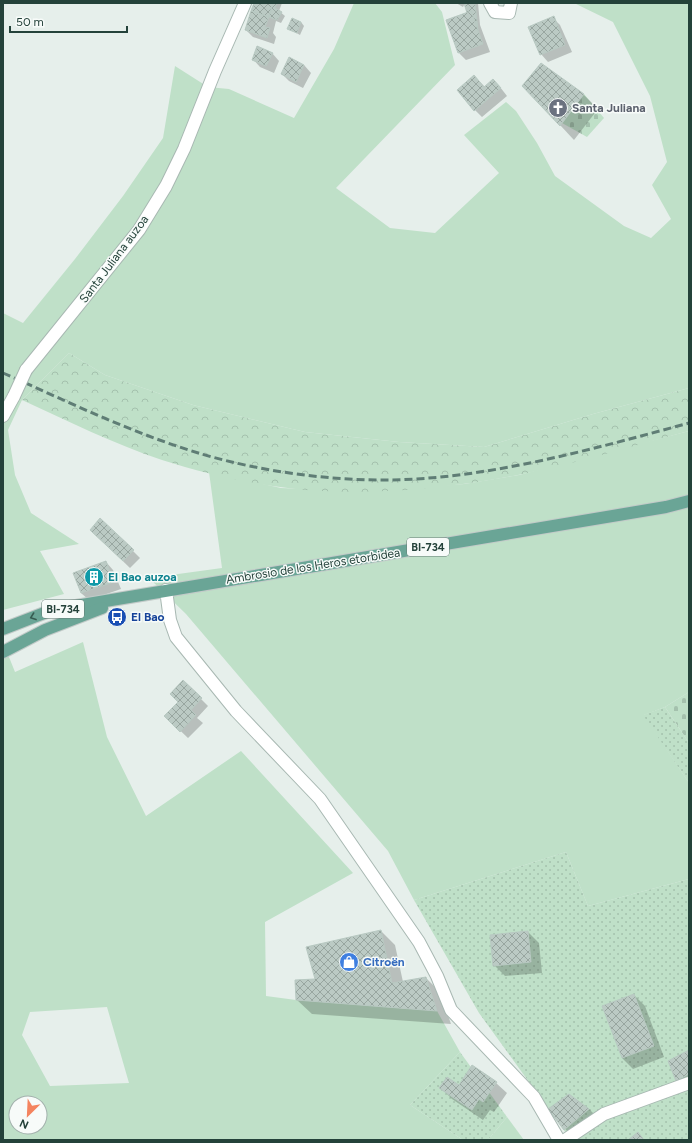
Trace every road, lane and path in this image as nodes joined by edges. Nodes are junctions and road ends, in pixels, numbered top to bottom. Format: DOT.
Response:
graph roads {
  1 [pos="245,3"];
  2 [pos="490,3"];
  3 [pos="511,3"];
  4 [pos="3,416"];
  5 [pos="689,501"];
  6 [pos="166,590"];
  7 [pos="126,598"];
  8 [pos="3,629"];
  9 [pos="3,652"];
  10 [pos="689,1083"];
  11 [pos="559,1140"];
  12 [pos="565,1140"];
  1 -- 4 [label="street, Santa Juliana auzoa, bridge"];
  2 -- 3 [label="street"];
  5 -- 6 [label="main road, Ambrosio de los Heros etorbidea / BI-734"];
  6 -- 7 [label="main road, Ambrosio de los Heros etorbidea / BI-734"];
  6 -- 11 [label="street"];
  7 -- 8 [label="main road, BI-734, one-way"];
  7 -- 9 [label="main road, BI-734"];
  10 -- 12 [label="street"];
}
